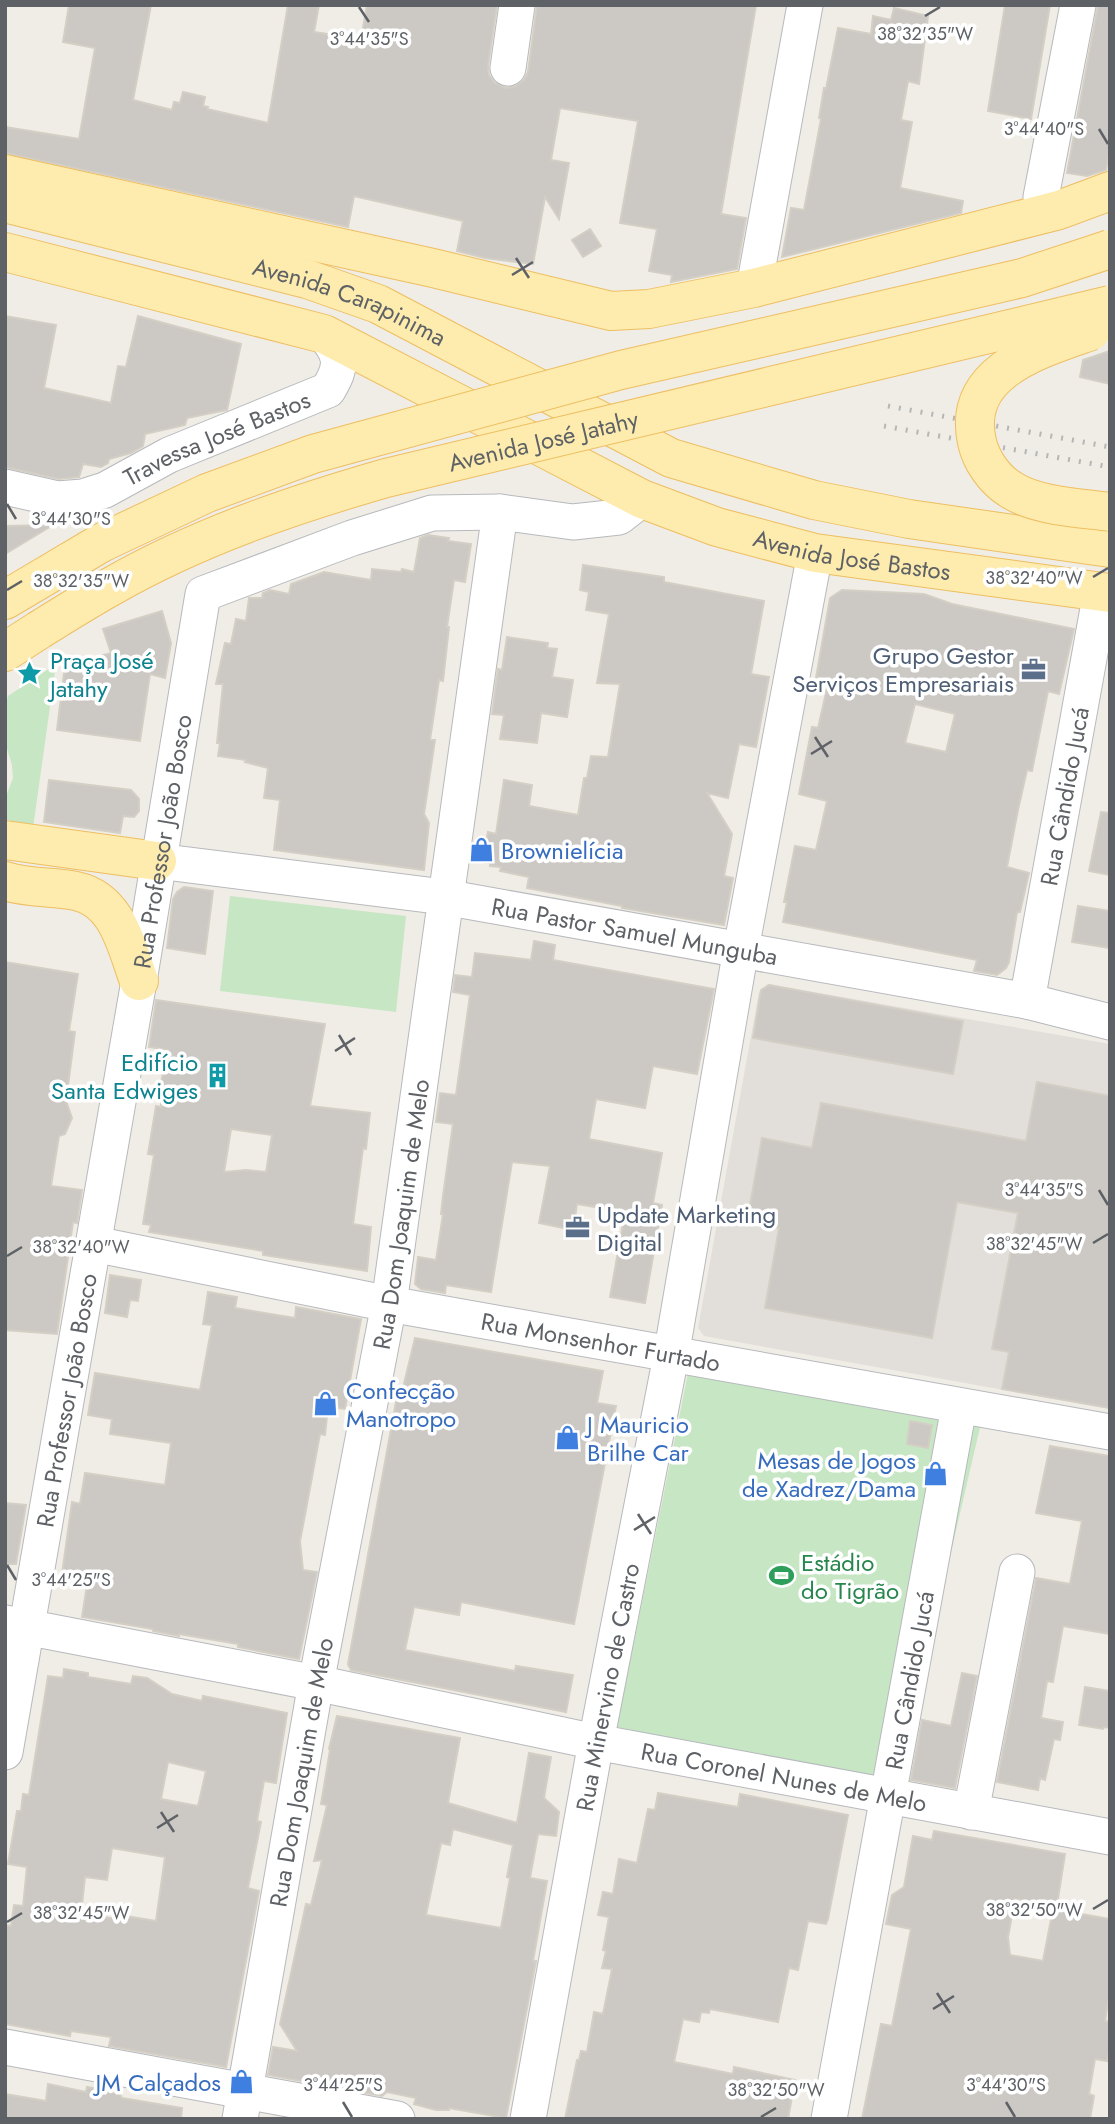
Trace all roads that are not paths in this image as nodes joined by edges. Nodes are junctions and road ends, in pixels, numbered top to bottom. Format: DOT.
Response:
graph roads {
  1 [pos="517,5"];
  2 [pos="805,5"];
  3 [pos="1078,5"];
  4 [pos="508,68"];
  5 [pos="5,174"];
  6 [pos="1110,191"];
  7 [pos="1041,197"];
  8 [pos="5,203"];
  9 [pos="1110,249"];
  10 [pos="5,252"];
  11 [pos="754,288"];
  12 [pos="1110,305"];
  13 [pos="1110,324"];
  14 [pos="324,334"];
  15 [pos="671,458"];
  16 [pos="5,487"];
  17 [pos="642,499"];
  18 [pos="500,512"];
  19 [pos="1110,512"];
  20 [pos="1110,548"];
  21 [pos="815,553"];
  22 [pos="1105,592"];
  23 [pos="12,596"];
  24 [pos="5,652"];
  25 [pos="5,840"];
  26 [pos="158,861"];
  27 [pos="5,881"];
  28 [pos="444,897"];
  29 [pos="741,949"];
  30 [pos="139,981"];
  31 [pos="1027,1001"];
  32 [pos="1110,1022"];
  33 [pos="94,1244"];
  34 [pos="389,1304"];
  35 [pos="671,1356"];
  36 [pos="959,1407"];
  37 [pos="1110,1432"];
  38 [pos="1017,1572"];
  39 [pos="16,1624"];
  40 [pos="316,1683"];
  41 [pos="596,1742"];
  42 [pos="5,1752"];
  43 [pos="887,1796"];
  44 [pos="971,1812"];
  45 [pos="1110,1837"];
  46 [pos="5,2047"];
  47 [pos="243,2105"];
  48 [pos="397,2119"];
  49 [pos="528,2119"];
  50 [pos="829,2119"];
  1 -- 4 [label="street"];
  2 -- 11 [label="street"];
  3 -- 7 [label="street"];
  5 -- 11 [label="main road"];
  6 -- 11 [label="main road"];
  8 -- 15 [label="main road, Avenida Carapinima"];
  9 -- 23 [label="main road, Avenida José Jatahy, bridge"];
  10 -- 14 [label="main road, Avenida Carapinima"];
  12 -- 24 [label="main road, Avenida José Jatahy, bridge"];
  13 -- 19 [label="main road, bridge"];
  14 -- 16 [label="street, Travessa José Bastos"];
  14 -- 17 [label="main road, Avenida Carapinima"];
  15 -- 20 [label="main road, Avenida José Bastos"];
  17 -- 18 [label="street"];
  17 -- 21 [label="main road, Avenida José Bastos"];
  18 -- 26 [label="street, Rua Professor João Bosco"];
  18 -- 28 [label="street, Rua Dom Joaquim de Melo"];
  21 -- 22 [label="main road, Avenida José Bastos"];
  21 -- 29 [label="street, Rua Minervino de Castro"];
  22 -- 31 [label="street, Rua Cândido Jucá"];
  25 -- 26 [label="main road"];
  26 -- 28 [label="street, Rua Pastor Samuel Munguba"];
  26 -- 30 [label="street, Rua Professor João Bosco"];
  27 -- 30 [label="main road"];
  28 -- 29 [label="street, Rua Pastor Samuel Munguba"];
  28 -- 34 [label="street, Rua Dom Joaquim de Melo"];
  29 -- 31 [label="street, Rua Pastor Samuel Munguba"];
  29 -- 35 [label="street, Rua Minervino de Castro"];
  30 -- 33 [label="street, Rua Professor João Bosco"];
  31 -- 32 [label="street, Rua Pastor Samuel Munguba"];
  33 -- 34 [label="street, Rua Monsenhor Furtado"];
  33 -- 39 [label="street, Rua Professor João Bosco"];
  34 -- 35 [label="street, Rua Monsenhor Furtado"];
  34 -- 40 [label="street, Rua Dom Joaquim de Melo"];
  35 -- 36 [label="street, Rua Monsenhor Furtado"];
  35 -- 41 [label="street, Rua Minervino de Castro"];
  36 -- 37 [label="street, Rua Monsenhor Furtado"];
  36 -- 43 [label="street, Rua Cândido Jucá"];
  38 -- 44 [label="street"];
  39 -- 40 [label="street, Rua Coronel Nunes de Melo"];
  39 -- 42 [label="street, Rua Professor João Bosco"];
  40 -- 41 [label="street, Rua Coronel Nunes de Melo"];
  40 -- 47 [label="street, Rua Dom Joaquim de Melo"];
  41 -- 43 [label="street, Rua Coronel Nunes de Melo"];
  41 -- 49 [label="street, Rua Minervino de Castro"];
  43 -- 44 [label="street, Rua Coronel Nunes de Melo"];
  43 -- 50 [label="street, Rua Cândido Jucá"];
  44 -- 45 [label="street, Rua Coronel Nunes de Melo"];
  46 -- 47 [label="street"];
  47 -- 48 [label="street"];
}
